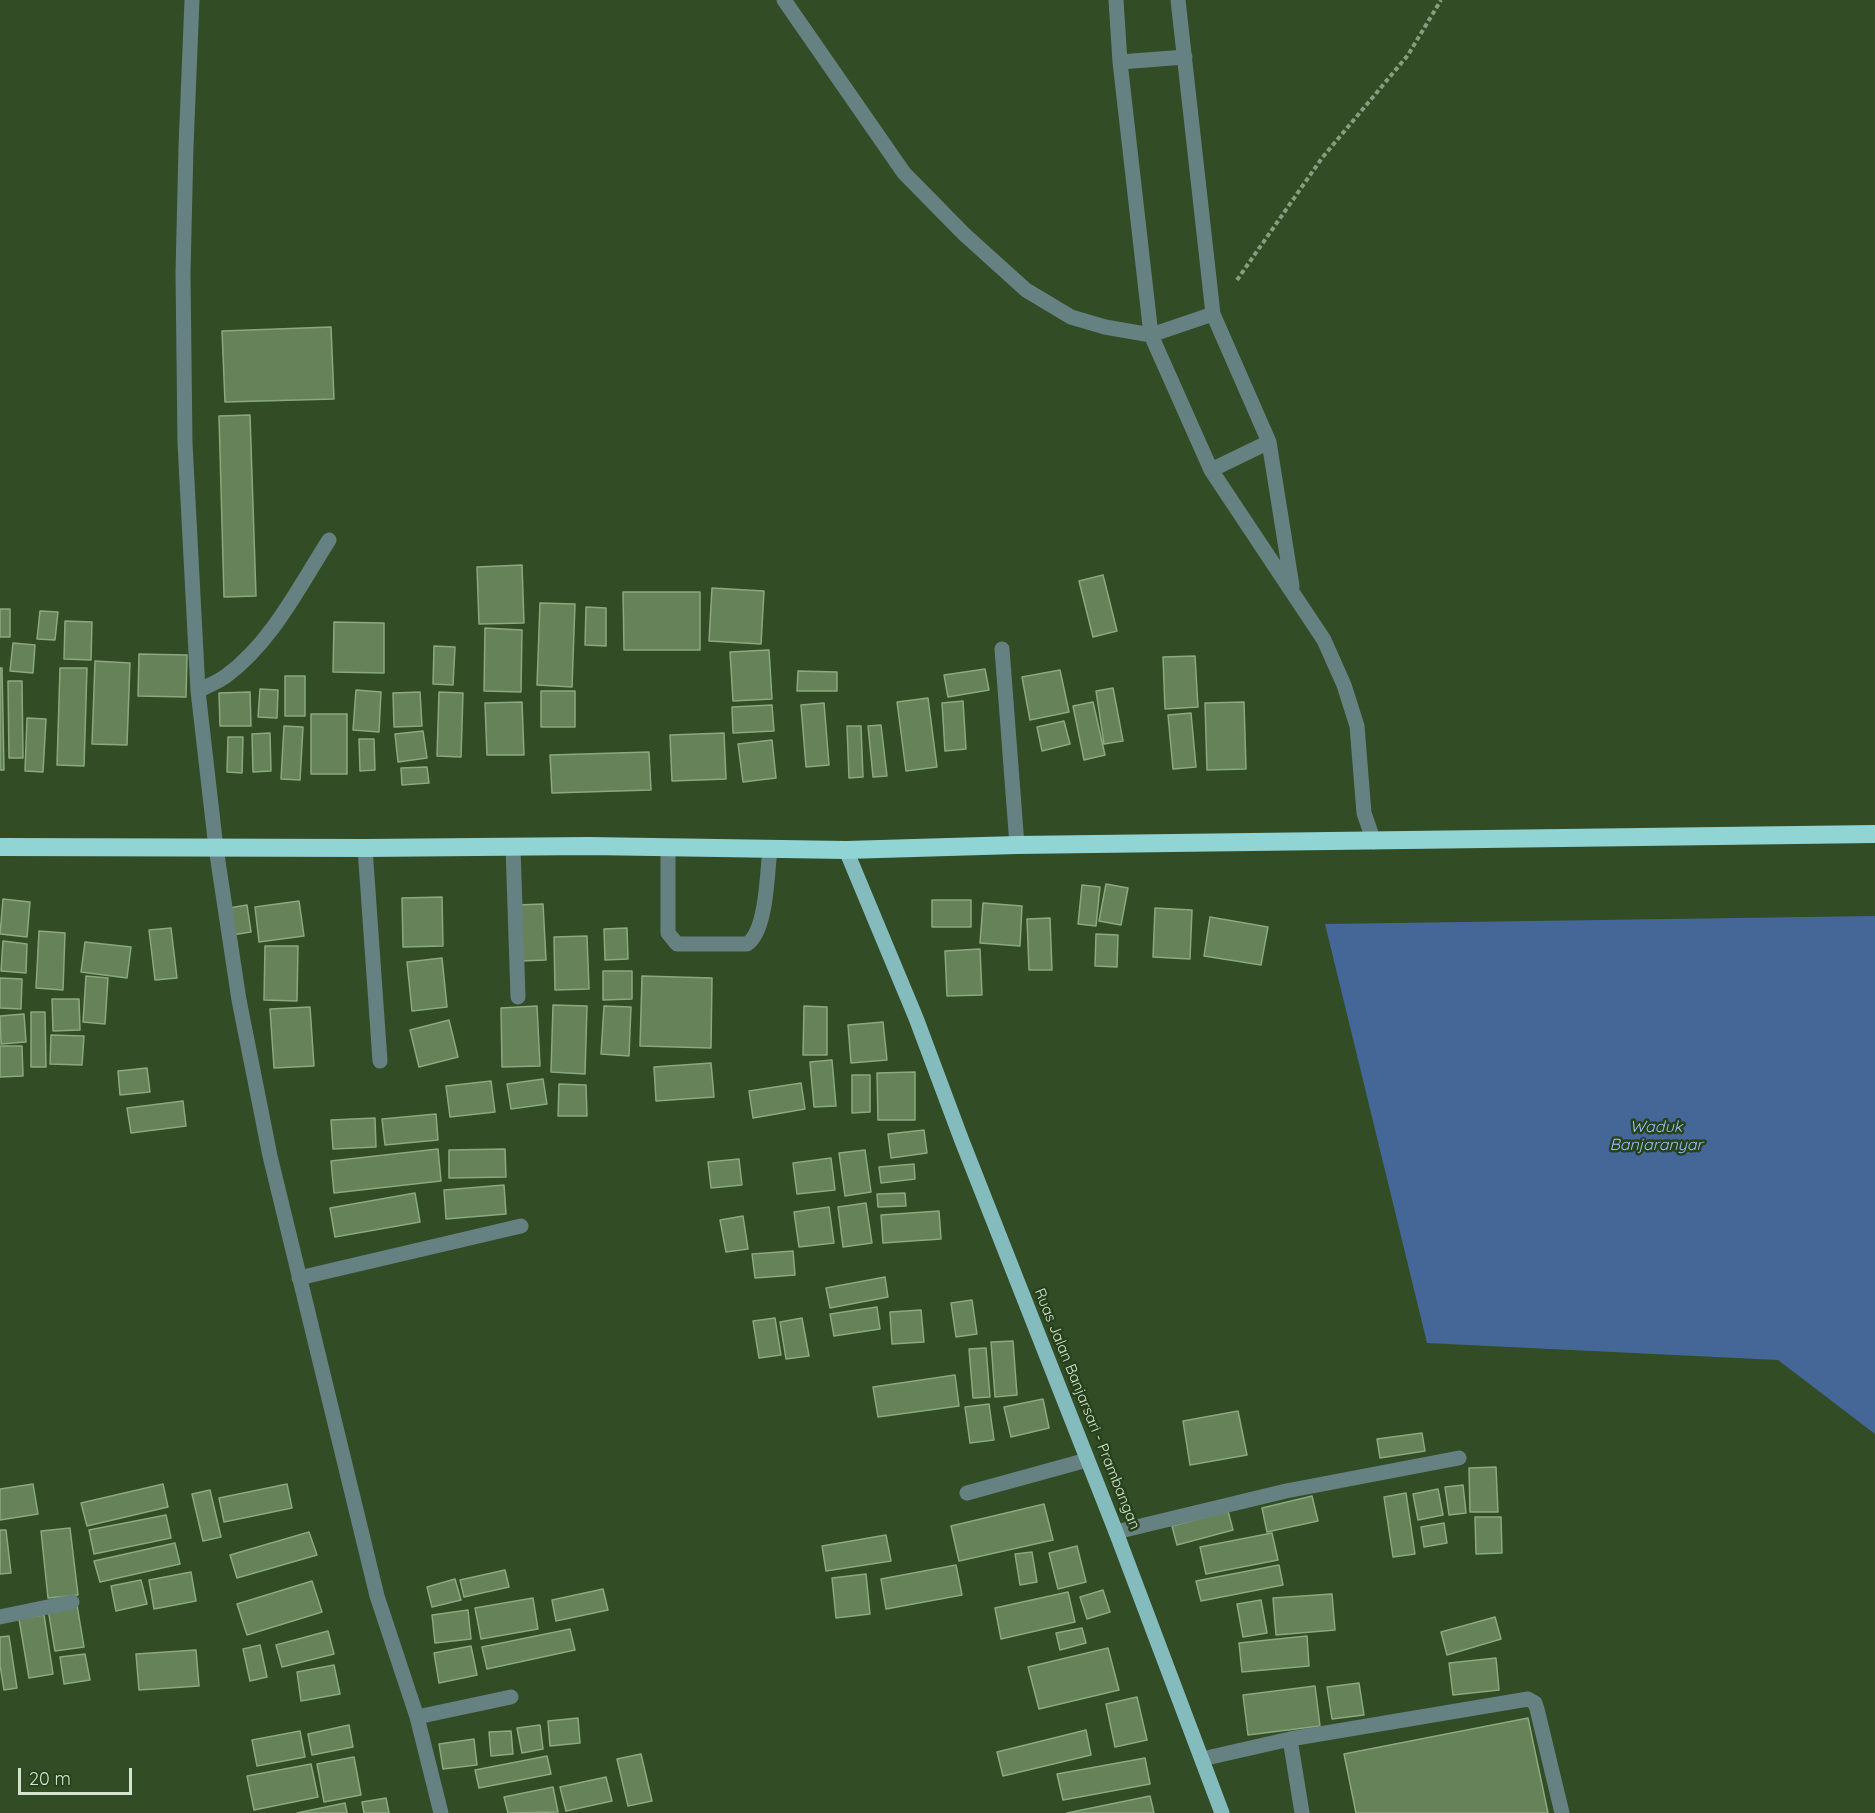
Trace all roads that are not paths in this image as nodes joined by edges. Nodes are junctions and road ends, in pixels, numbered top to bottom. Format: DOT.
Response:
graph roads {
  1 [pos="192,0"];
  2 [pos="783,0"];
  3 [pos="1116,0"];
  4 [pos="1178,0"];
  5 [pos="1185,57"];
  6 [pos="1120,62"];
  7 [pos="1213,314"];
  8 [pos="1151,335"];
  9 [pos="1269,442"];
  10 [pos="1211,470"];
  11 [pos="329,540"];
  12 [pos="1293,592"];
  13 [pos="1002,649"];
  14 [pos="198,691"];
  15 [pos="1875,834"];
  16 [pos="1374,842"];
  17 [pos="1017,845"];
  18 [pos="0,846"];
  19 [pos="513,847"];
  20 [pos="668,847"];
  21 [pos="216,848"];
  22 [pos="365,848"];
  23 [pos="770,849"];
  24 [pos="846,850"];
  25 [pos="519,997"];
  26 [pos="380,1061"];
  27 [pos="521,1226"];
  28 [pos="299,1278"];
  29 [pos="1459,1458"];
  30 [pos="1088,1460"];
  31 [pos="967,1493"];
  32 [pos="1116,1532"];
  33 [pos="72,1602"];
  34 [pos="0,1617"];
  35 [pos="511,1697"];
  36 [pos="417,1717"];
  37 [pos="1290,1739"];
  38 [pos="1202,1759"];
  39 [pos="441,1813"];
  40 [pos="1222,1813"];
  41 [pos="1302,1813"];
  42 [pos="1563,1813"];
  1 -- 14 [label="street"];
  2 -- 8 [label="street"];
  3 -- 6 [label="street"];
  4 -- 5 [label="street"];
  5 -- 6 [label="street"];
  5 -- 7 [label="street"];
  6 -- 8 [label="street"];
  7 -- 8 [label="street"];
  7 -- 9 [label="street"];
  8 -- 10 [label="street"];
  9 -- 10 [label="street"];
  9 -- 12 [label="street"];
  10 -- 12 [label="street"];
  11 -- 14 [label="street"];
  12 -- 16 [label="street"];
  13 -- 17 [label="street"];
  14 -- 21 [label="street"];
  15 -- 16 [label="highway"];
  16 -- 17 [label="highway"];
  17 -- 24 [label="highway"];
  18 -- 21 [label="highway"];
  19 -- 20 [label="highway"];
  19 -- 22 [label="highway"];
  19 -- 25 [label="street"];
  20 -- 23 [label="highway"];
  20 -- 23 [label="street"];
  21 -- 22 [label="highway"];
  21 -- 28 [label="street"];
  22 -- 26 [label="street"];
  23 -- 24 [label="highway"];
  24 -- 30 [label="main road, Ruas Jalan Banjarsari - Prambangan"];
  27 -- 28 [label="street"];
  28 -- 36 [label="street"];
  29 -- 32 [label="street"];
  30 -- 31 [label="street"];
  30 -- 32 [label="main road, Ruas Jalan Banjarsari - Prambangan"];
  32 -- 38 [label="main road, Ruas Jalan Banjarsari - Prambangan"];
  33 -- 34 [label="street"];
  35 -- 36 [label="street"];
  36 -- 39 [label="street"];
  37 -- 38 [label="street"];
  37 -- 41 [label="street"];
  37 -- 42 [label="street"];
  38 -- 40 [label="main road, Ruas Jalan Banjarsari - Prambangan"];
}
